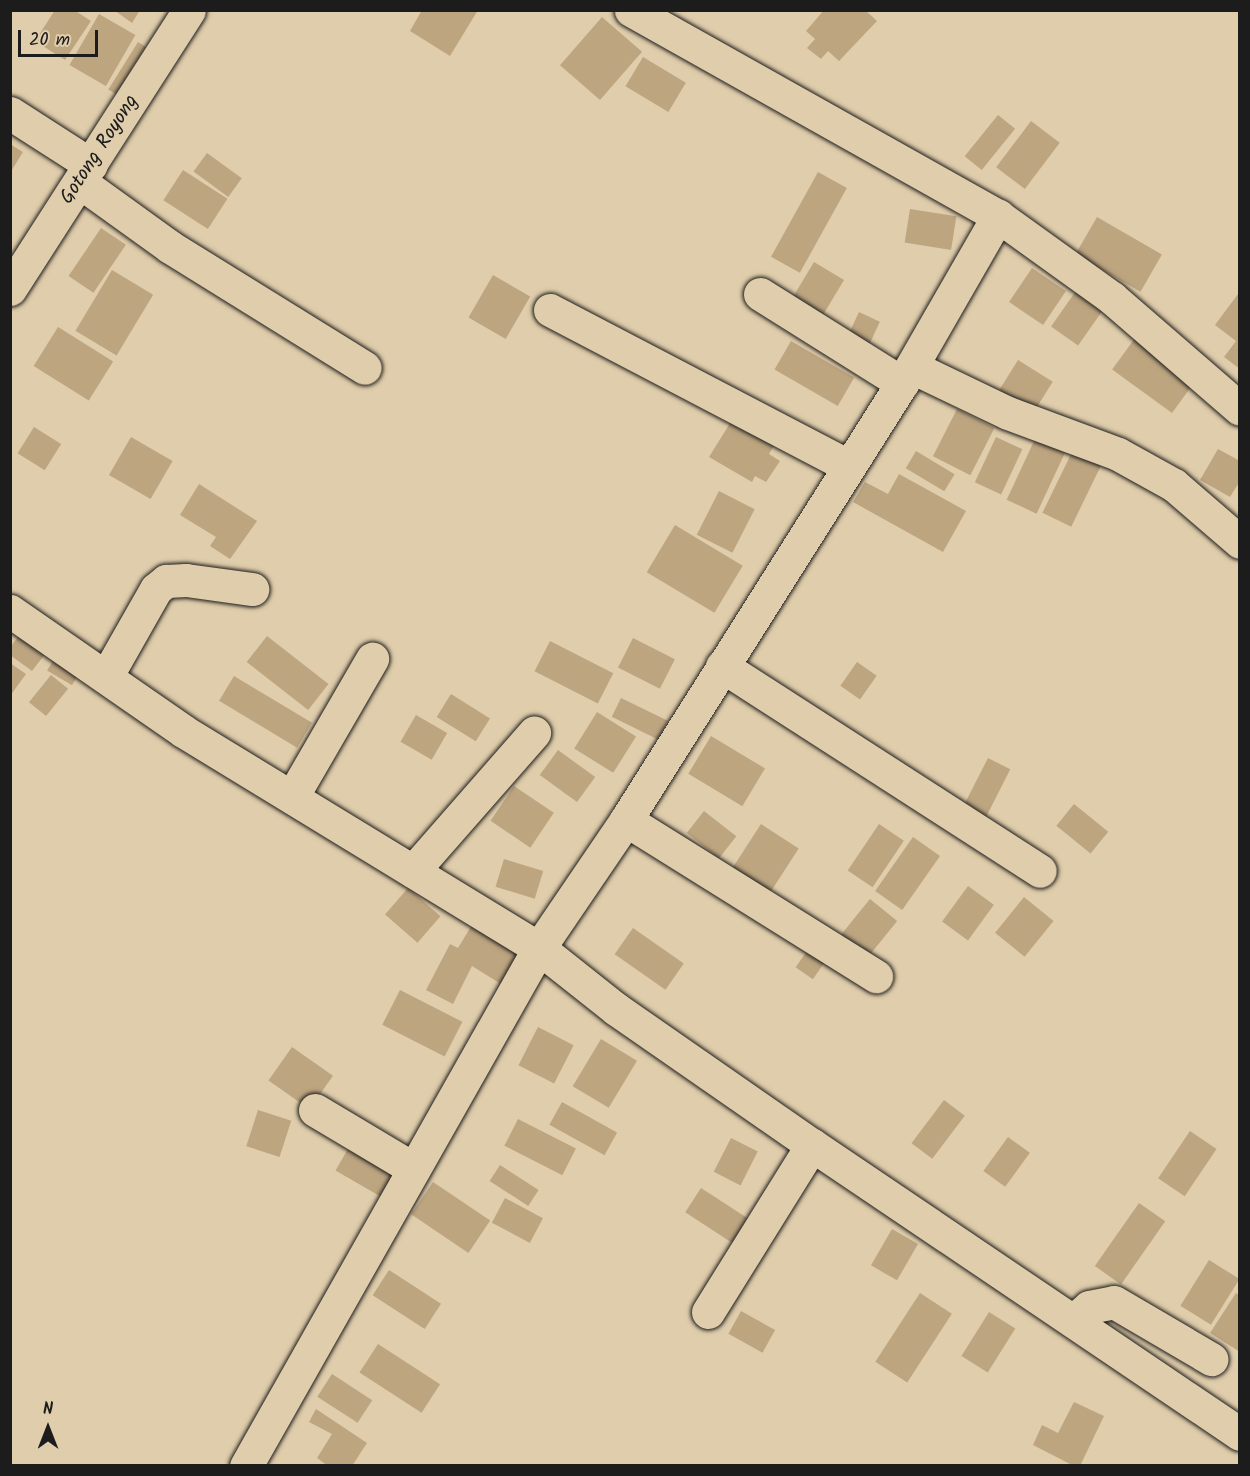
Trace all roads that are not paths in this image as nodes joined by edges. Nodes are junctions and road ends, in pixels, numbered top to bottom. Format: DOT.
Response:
graph roads {
  1 [pos="189,10"];
  2 [pos="631,10"];
  3 [pos="10,113"];
  4 [pos="85,174"];
  5 [pos="998,216"];
  6 [pos="10,289"];
  7 [pos="760,294"];
  8 [pos="550,310"];
  9 [pos="365,368"];
  10 [pos="907,375"];
  11 [pos="1239,409"];
  12 [pos="849,466"];
  13 [pos="1239,542"];
  14 [pos="252,589"];
  15 [pos="10,611"];
  16 [pos="372,659"];
  17 [pos="722,666"];
  18 [pos="106,677"];
  19 [pos="534,733"];
  20 [pos="292,798"];
  21 [pos="626,820"];
  22 [pos="413,871"];
  23 [pos="1040,871"];
  24 [pos="539,948"];
  25 [pos="876,976"];
  26 [pos="315,1110"];
  27 [pos="812,1145"];
  28 [pos="414,1169"];
  29 [pos="708,1312"];
  30 [pos="1073,1321"];
  31 [pos="1211,1359"];
  32 [pos="1239,1434"];
  33 [pos="246,1466"];
  1 -- 4 [label="street, Gotong Royong"];
  2 -- 5 [label="street"];
  3 -- 4 [label="street"];
  4 -- 6 [label="street, Gotong Royong"];
  4 -- 9 [label="street"];
  5 -- 10 [label="street"];
  5 -- 11 [label="street"];
  7 -- 10 [label="street"];
  8 -- 12 [label="street"];
  10 -- 12 [label="street"];
  10 -- 13 [label="street"];
  12 -- 17 [label="street"];
  14 -- 18 [label="street"];
  15 -- 18 [label="street"];
  16 -- 20 [label="street"];
  17 -- 21 [label="street"];
  17 -- 23 [label="street"];
  18 -- 20 [label="street"];
  19 -- 22 [label="street"];
  20 -- 22 [label="street"];
  21 -- 24 [label="street"];
  21 -- 25 [label="street"];
  22 -- 24 [label="street"];
  24 -- 27 [label="street"];
  24 -- 28 [label="street"];
  26 -- 28 [label="street"];
  27 -- 29 [label="street"];
  27 -- 30 [label="street"];
  28 -- 33 [label="street"];
  30 -- 31 [label="street"];
  30 -- 32 [label="street"];
}
